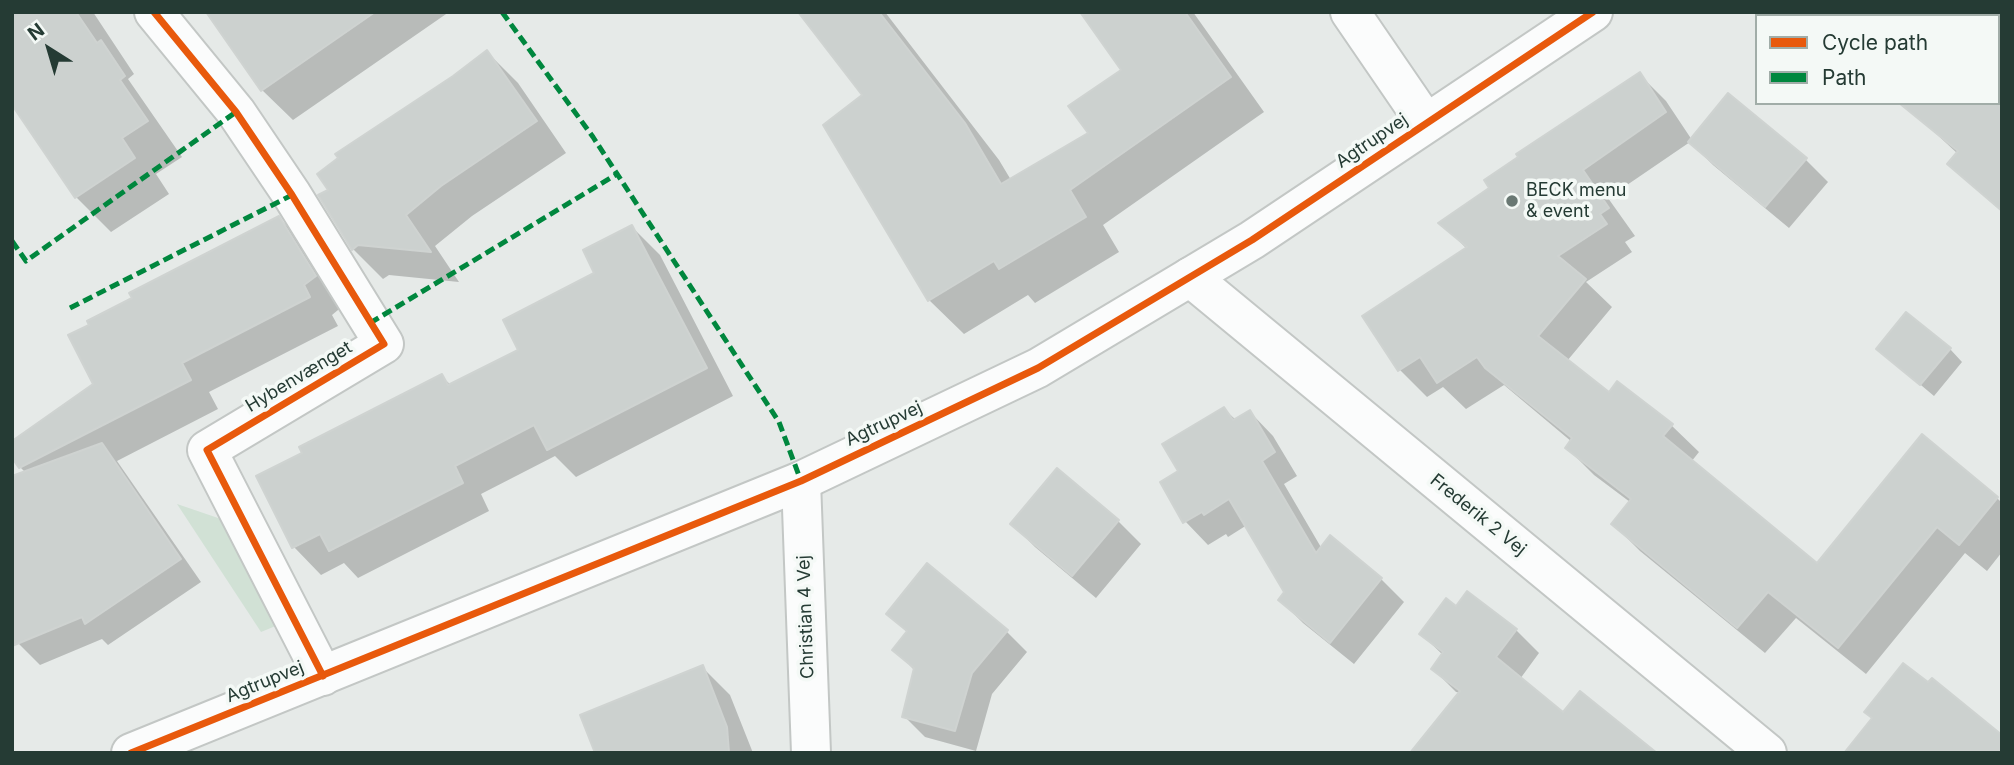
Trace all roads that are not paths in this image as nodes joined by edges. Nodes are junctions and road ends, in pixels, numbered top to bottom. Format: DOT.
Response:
graph roads {
  1 [pos="154,12"];
  2 [pos="1350,12"];
  3 [pos="1593,12"];
  4 [pos="1426,123"];
  5 [pos="1189,277"];
  6 [pos="801,481"];
  7 [pos="323,676"];
  8 [pos="131,753"];
  9 [pos="811,753"];
  10 [pos="1767,753"];
  1 -- 7 [label="street, Hybenvænget"];
  2 -- 4 [label="street"];
  3 -- 4 [label="street, Agtrupvej"];
  4 -- 5 [label="street, Agtrupvej"];
  5 -- 6 [label="street, Agtrupvej"];
  5 -- 10 [label="street, Frederik 2 Vej"];
  6 -- 7 [label="street, Agtrupvej"];
  6 -- 9 [label="street, Christian 4 Vej"];
  7 -- 8 [label="street, Agtrupvej"];
}
